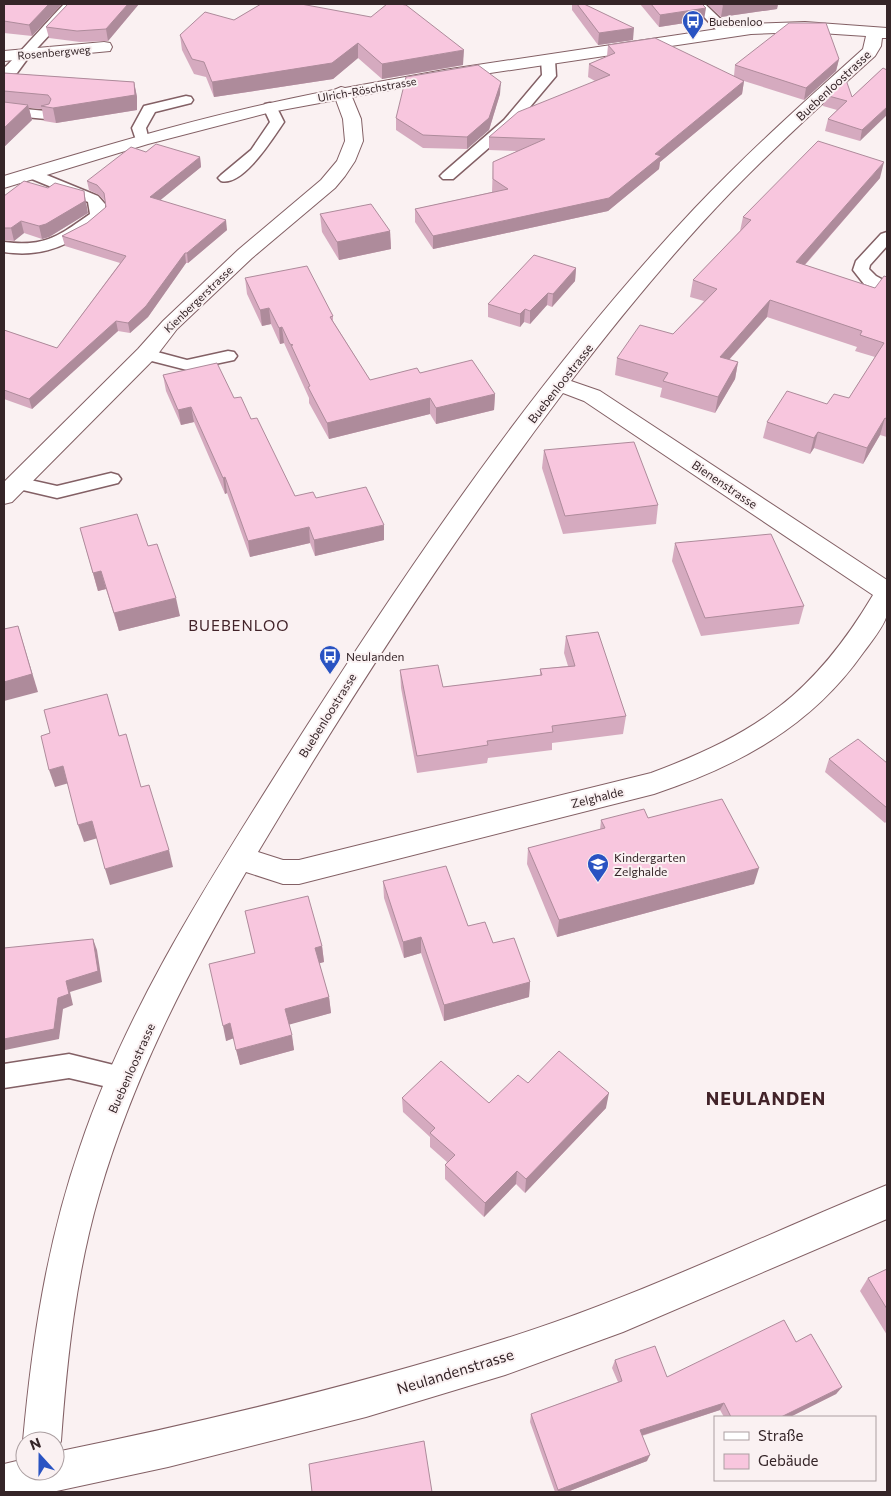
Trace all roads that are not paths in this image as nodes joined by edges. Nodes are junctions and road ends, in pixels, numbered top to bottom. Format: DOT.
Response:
graph roads {
  1 [pos="71,4"];
  2 [pos="698,4"];
  3 [pos="726,32"];
  4 [pos="881,32"];
  5 [pos="104,47"];
  6 [pos="23,55"];
  7 [pos="4,56"];
  8 [pos="548,60"];
  9 [pos="4,72"];
  10 [pos="341,92"];
  11 [pos="186,100"];
  12 [pos="270,107"];
  13 [pos="4,111"];
  14 [pos="46,115"];
  15 [pos="142,140"];
  16 [pos="32,174"];
  17 [pos="448,176"];
  18 [pos="226,178"];
  19 [pos="4,182"];
  20 [pos="887,237"];
  21 [pos="4,247"];
  22 [pos="887,288"];
  23 [pos="146,354"];
  24 [pos="228,356"];
  25 [pos="558,384"];
  26 [pos="111,479"];
  27 [pos="10,489"];
  28 [pos="887,592"];
  29 [pos="239,858"];
  30 [pos="4,1076"];
  31 [pos="125,1079"];
  32 [pos="887,1202"];
  33 [pos="39,1431"];
  34 [pos="65,1467"];
  1 -- 6 [label="lane"];
  2 -- 3 [label="lane"];
  3 -- 4 [label="street, Ulrich-Röschstrasse"];
  3 -- 8 [label="street, Ulrich-Röschstrasse"];
  4 -- 25 [label="street, Buebenloostrasse"];
  5 -- 6 [label="street, Rosenbergweg"];
  6 -- 7 [label="street, Rosenbergweg"];
  6 -- 9 [label="lane"];
  8 -- 10 [label="street, Ulrich-Röschstrasse"];
  8 -- 17 [label="lane"];
  10 -- 12 [label="street, Ulrich-Röschstrasse"];
  10 -- 23 [label="street, Kienbergerstrasse"];
  11 -- 15 [label="lane"];
  12 -- 15 [label="street, Ulrich-Röschstrasse"];
  12 -- 18 [label="lane"];
  13 -- 14 [label="lane"];
  15 -- 16 [label="street, Ulrich-Röschstrasse"];
  16 -- 19 [label="street, Ulrich-Röschstrasse"];
  16 -- 21 [label="lane"];
  20 -- 22 [label="lane"];
  23 -- 24 [label="lane"];
  23 -- 27 [label="street, Kienbergerstrasse"];
  25 -- 28 [label="street, Bienenstrasse"];
  25 -- 29 [label="street, Buebenloostrasse"];
  26 -- 27 [label="lane"];
  28 -- 29 [label="street, Zelghalde"];
  29 -- 31 [label="street, Buebenloostrasse"];
  30 -- 31 [label="lane"];
  31 -- 33 [label="street, Buebenloostrasse"];
  32 -- 34 [label="street, Neulandenstrasse"];
}
